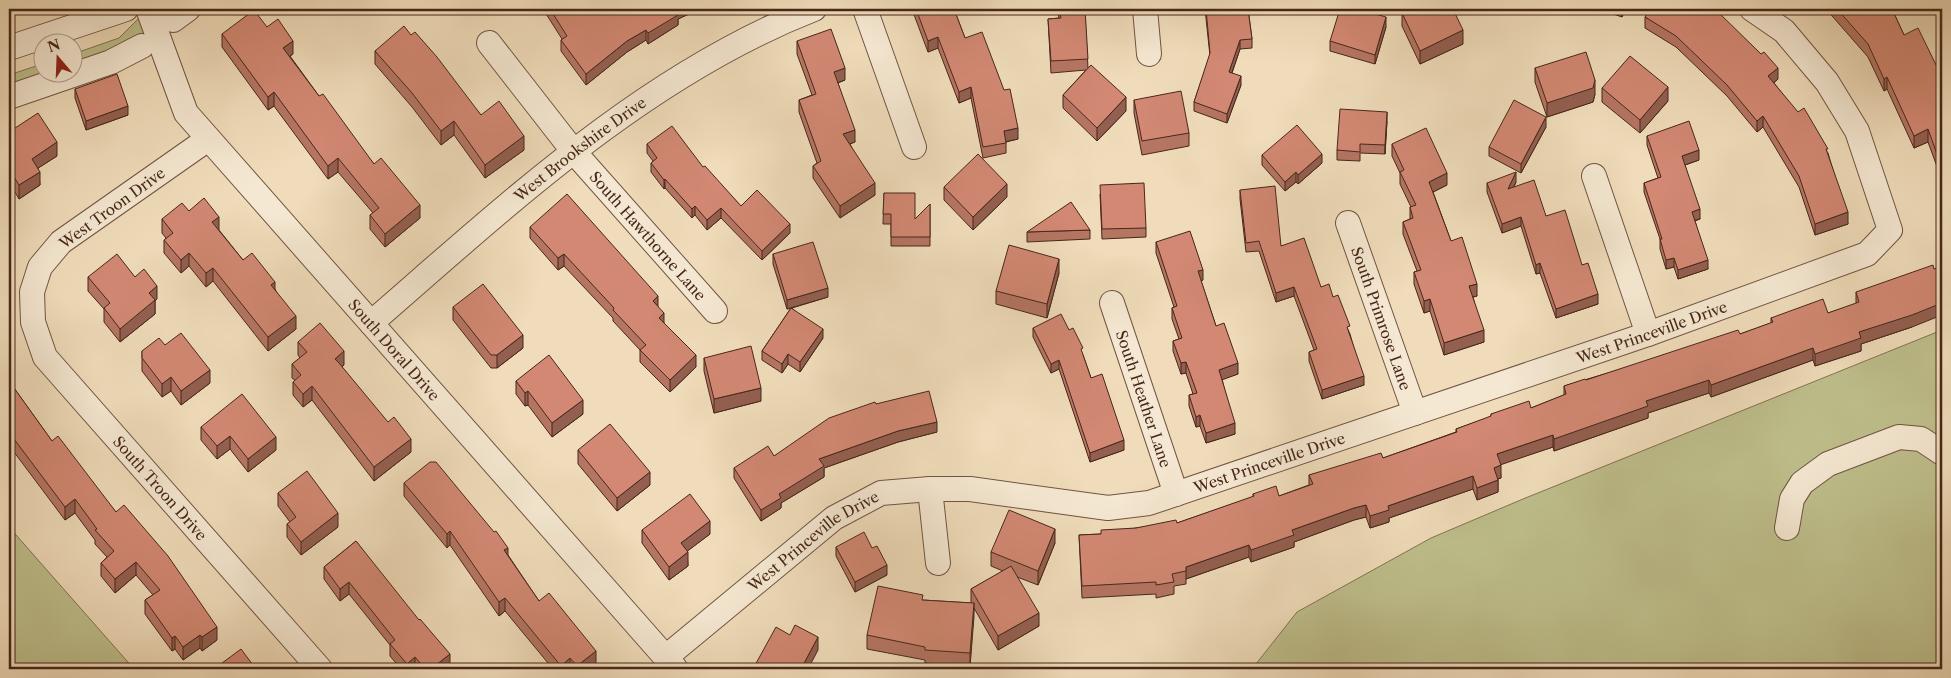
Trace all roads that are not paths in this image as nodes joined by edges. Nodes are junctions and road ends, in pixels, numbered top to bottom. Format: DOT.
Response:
graph roads {
  1 [pos="126,9"];
  2 [pos="148,9"];
  3 [pos="814,9"];
  4 [pos="865,9"];
  5 [pos="1145,9"];
  6 [pos="1752,9"];
  7 [pos="489,43"];
  8 [pos="142,46"];
  9 [pos="9,48"];
  10 [pos="1149,54"];
  11 [pos="9,97"];
  12 [pos="208,139"];
  13 [pos="914,147"];
  14 [pos="574,152"];
  15 [pos="1594,176"];
  16 [pos="1348,223"];
  17 [pos="32,292"];
  18 [pos="1112,303"];
  19 [pos="715,311"];
  20 [pos="371,323"];
  21 [pos="1648,334"];
  22 [pos="1415,413"];
  23 [pos="1942,453"];
  24 [pos="930,489"];
  25 [pos="1176,494"];
  26 [pos="1787,528"];
  27 [pos="938,563"];
  28 [pos="671,663"];
  29 [pos="320,669"];
  1 -- 9 [label="street"];
  2 -- 12 [label="street, South Doral Drive"];
  3 -- 14 [label="street, West Brookshire Drive"];
  4 -- 13 [label="street"];
  5 -- 10 [label="street"];
  6 -- 21 [label="street, West Princeville Drive"];
  7 -- 14 [label="street, South Hawthorne Lane"];
  8 -- 11 [label="street"];
  12 -- 17 [label="street, West Troon Drive"];
  12 -- 20 [label="street, South Doral Drive"];
  14 -- 19 [label="street, South Hawthorne Lane"];
  14 -- 20 [label="street, West Brookshire Drive"];
  15 -- 21 [label="street"];
  16 -- 22 [label="street, South Primrose Lane"];
  17 -- 29 [label="street, South Troon Drive"];
  18 -- 25 [label="street, South Heather Lane"];
  20 -- 28 [label="street, South Doral Drive"];
  21 -- 22 [label="street, West Princeville Drive"];
  22 -- 25 [label="street, West Princeville Drive"];
  23 -- 26 [label="street"];
  24 -- 25 [label="street, West Princeville Drive"];
  24 -- 27 [label="street"];
  24 -- 28 [label="street, West Princeville Drive"];
}
